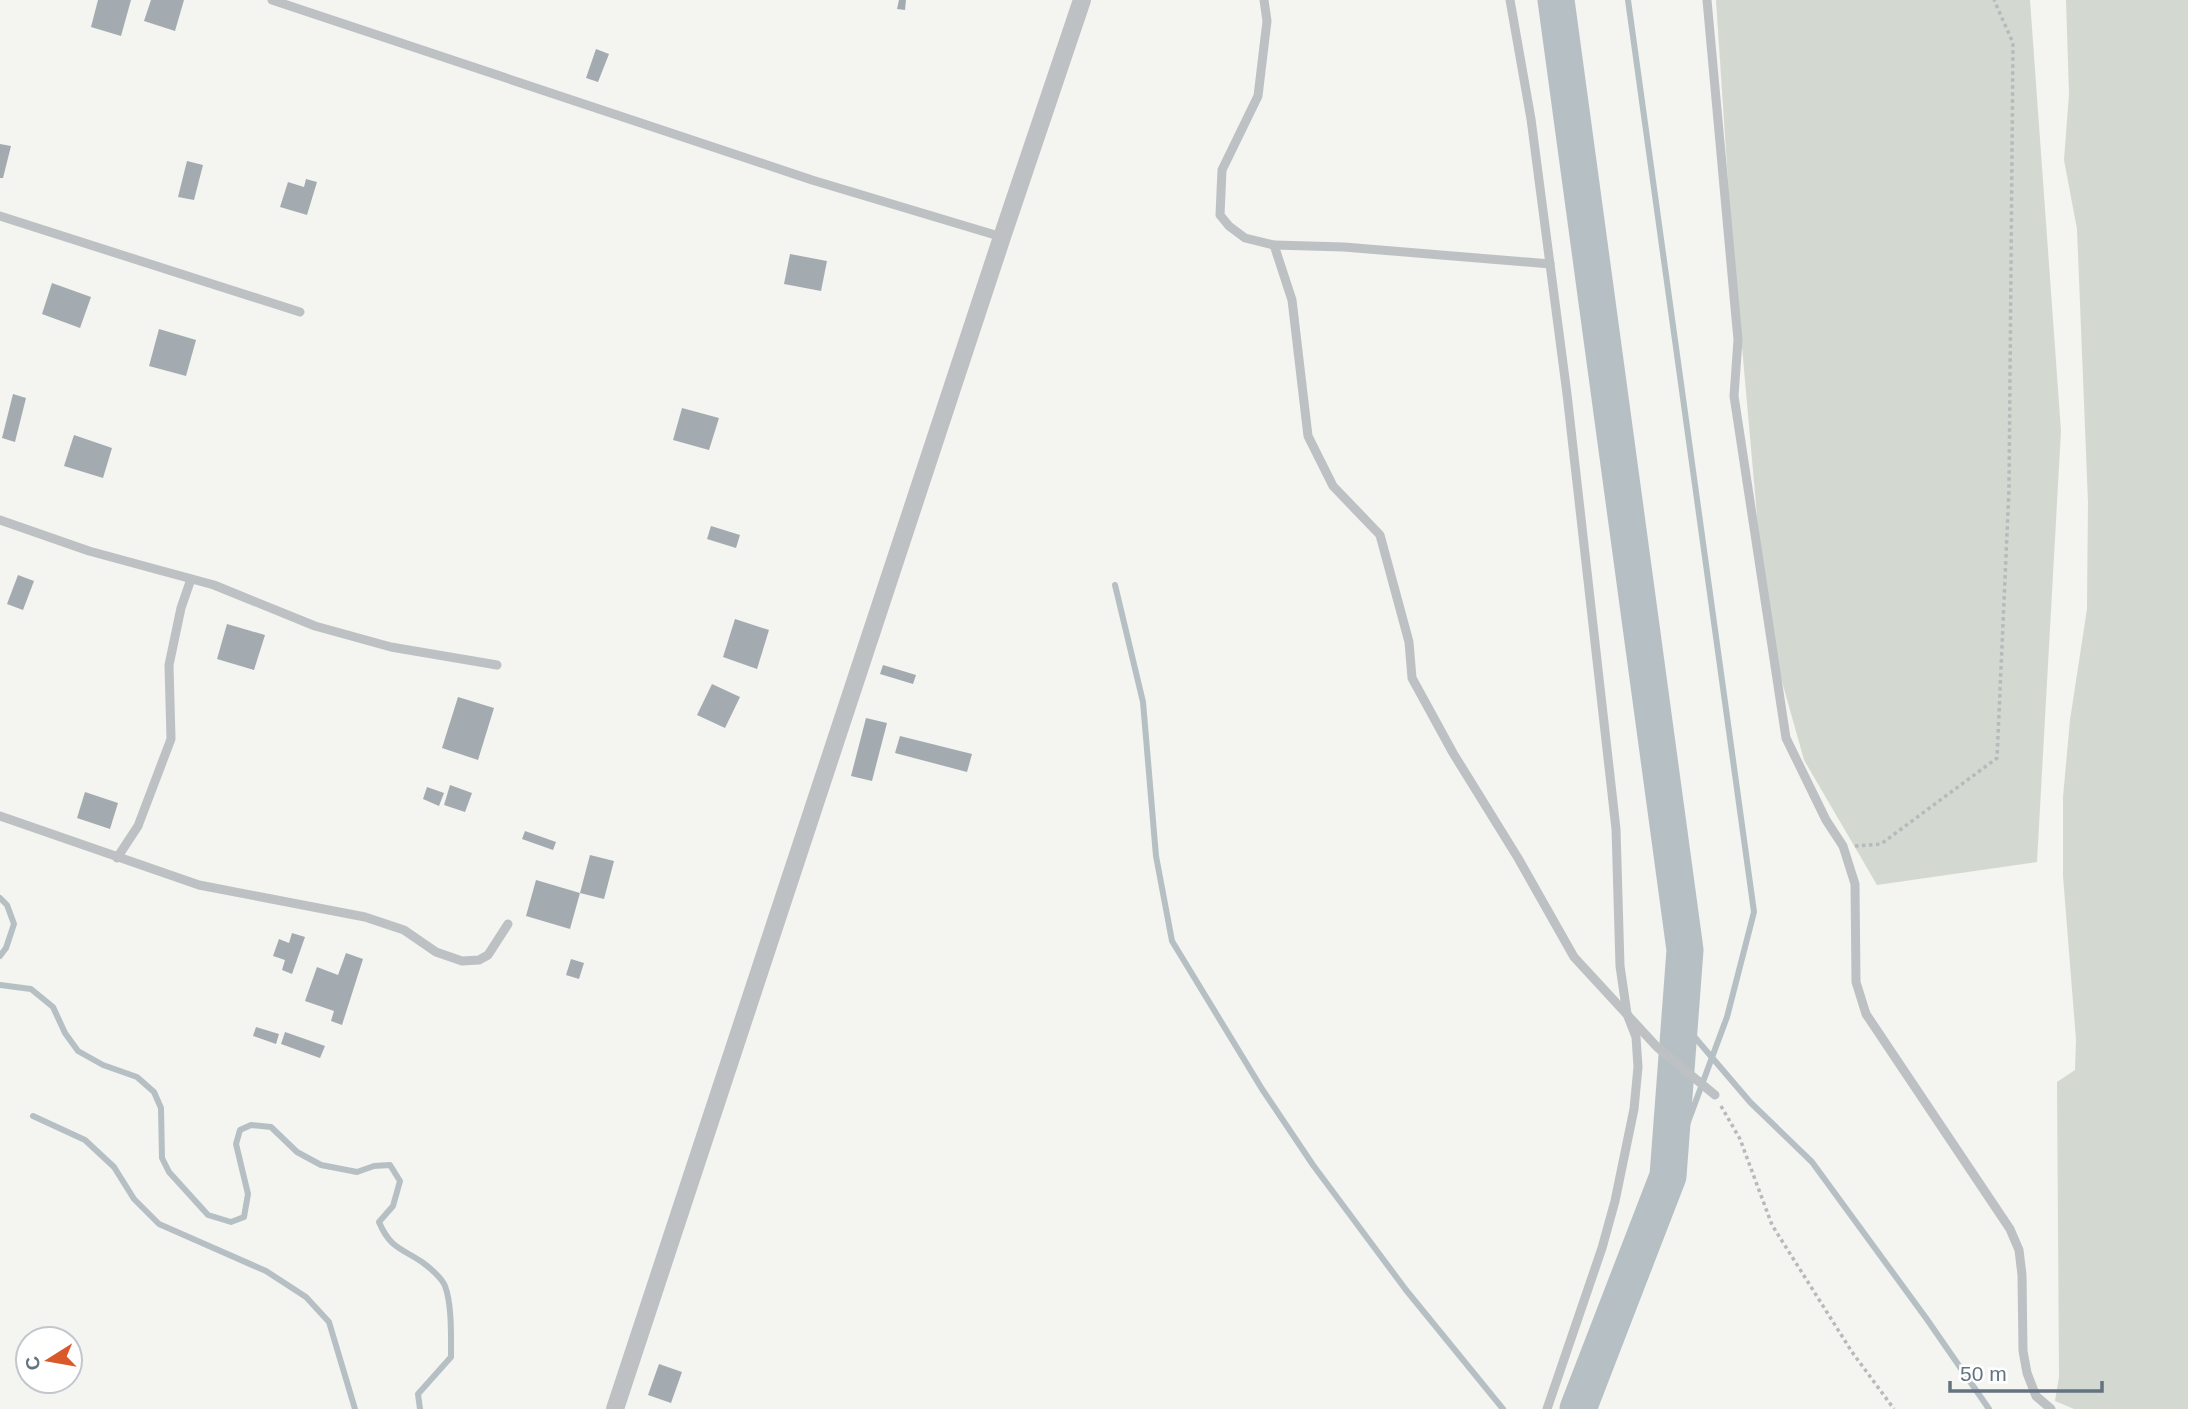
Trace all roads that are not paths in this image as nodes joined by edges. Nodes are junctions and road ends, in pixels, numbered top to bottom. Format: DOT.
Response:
graph roads {
  1 [pos="272,0"];
  2 [pos="1082,0"];
  3 [pos="1265,0"];
  4 [pos="1510,0"];
  5 [pos="1707,0"];
  6 [pos="0,216"];
  7 [pos="1002,237"];
  8 [pos="1274,245"];
  9 [pos="1550,264"];
  10 [pos="300,312"];
  11 [pos="0,520"];
  12 [pos="191,579"];
  13 [pos="497,665"];
  14 [pos="0,816"];
  15 [pos="117,858"];
  16 [pos="508,924"];
  17 [pos="1627,1014"];
  18 [pos="1715,1095"];
  19 [pos="615,1409"];
  20 [pos="1546,1409"];
  21 [pos="2051,1409"];
  1 -- 7 [label="lane"];
  2 -- 7 [label="street"];
  3 -- 8 [label="lane"];
  4 -- 9 [label="lane"];
  5 -- 21 [label="lane"];
  6 -- 10 [label="lane"];
  7 -- 19 [label="street"];
  8 -- 9 [label="lane"];
  8 -- 17 [label="lane"];
  9 -- 17 [label="lane"];
  11 -- 12 [label="lane"];
  12 -- 13 [label="lane"];
  12 -- 15 [label="lane"];
  14 -- 15 [label="lane"];
  15 -- 16 [label="lane"];
  17 -- 18 [label="lane"];
  17 -- 20 [label="lane"];
}
